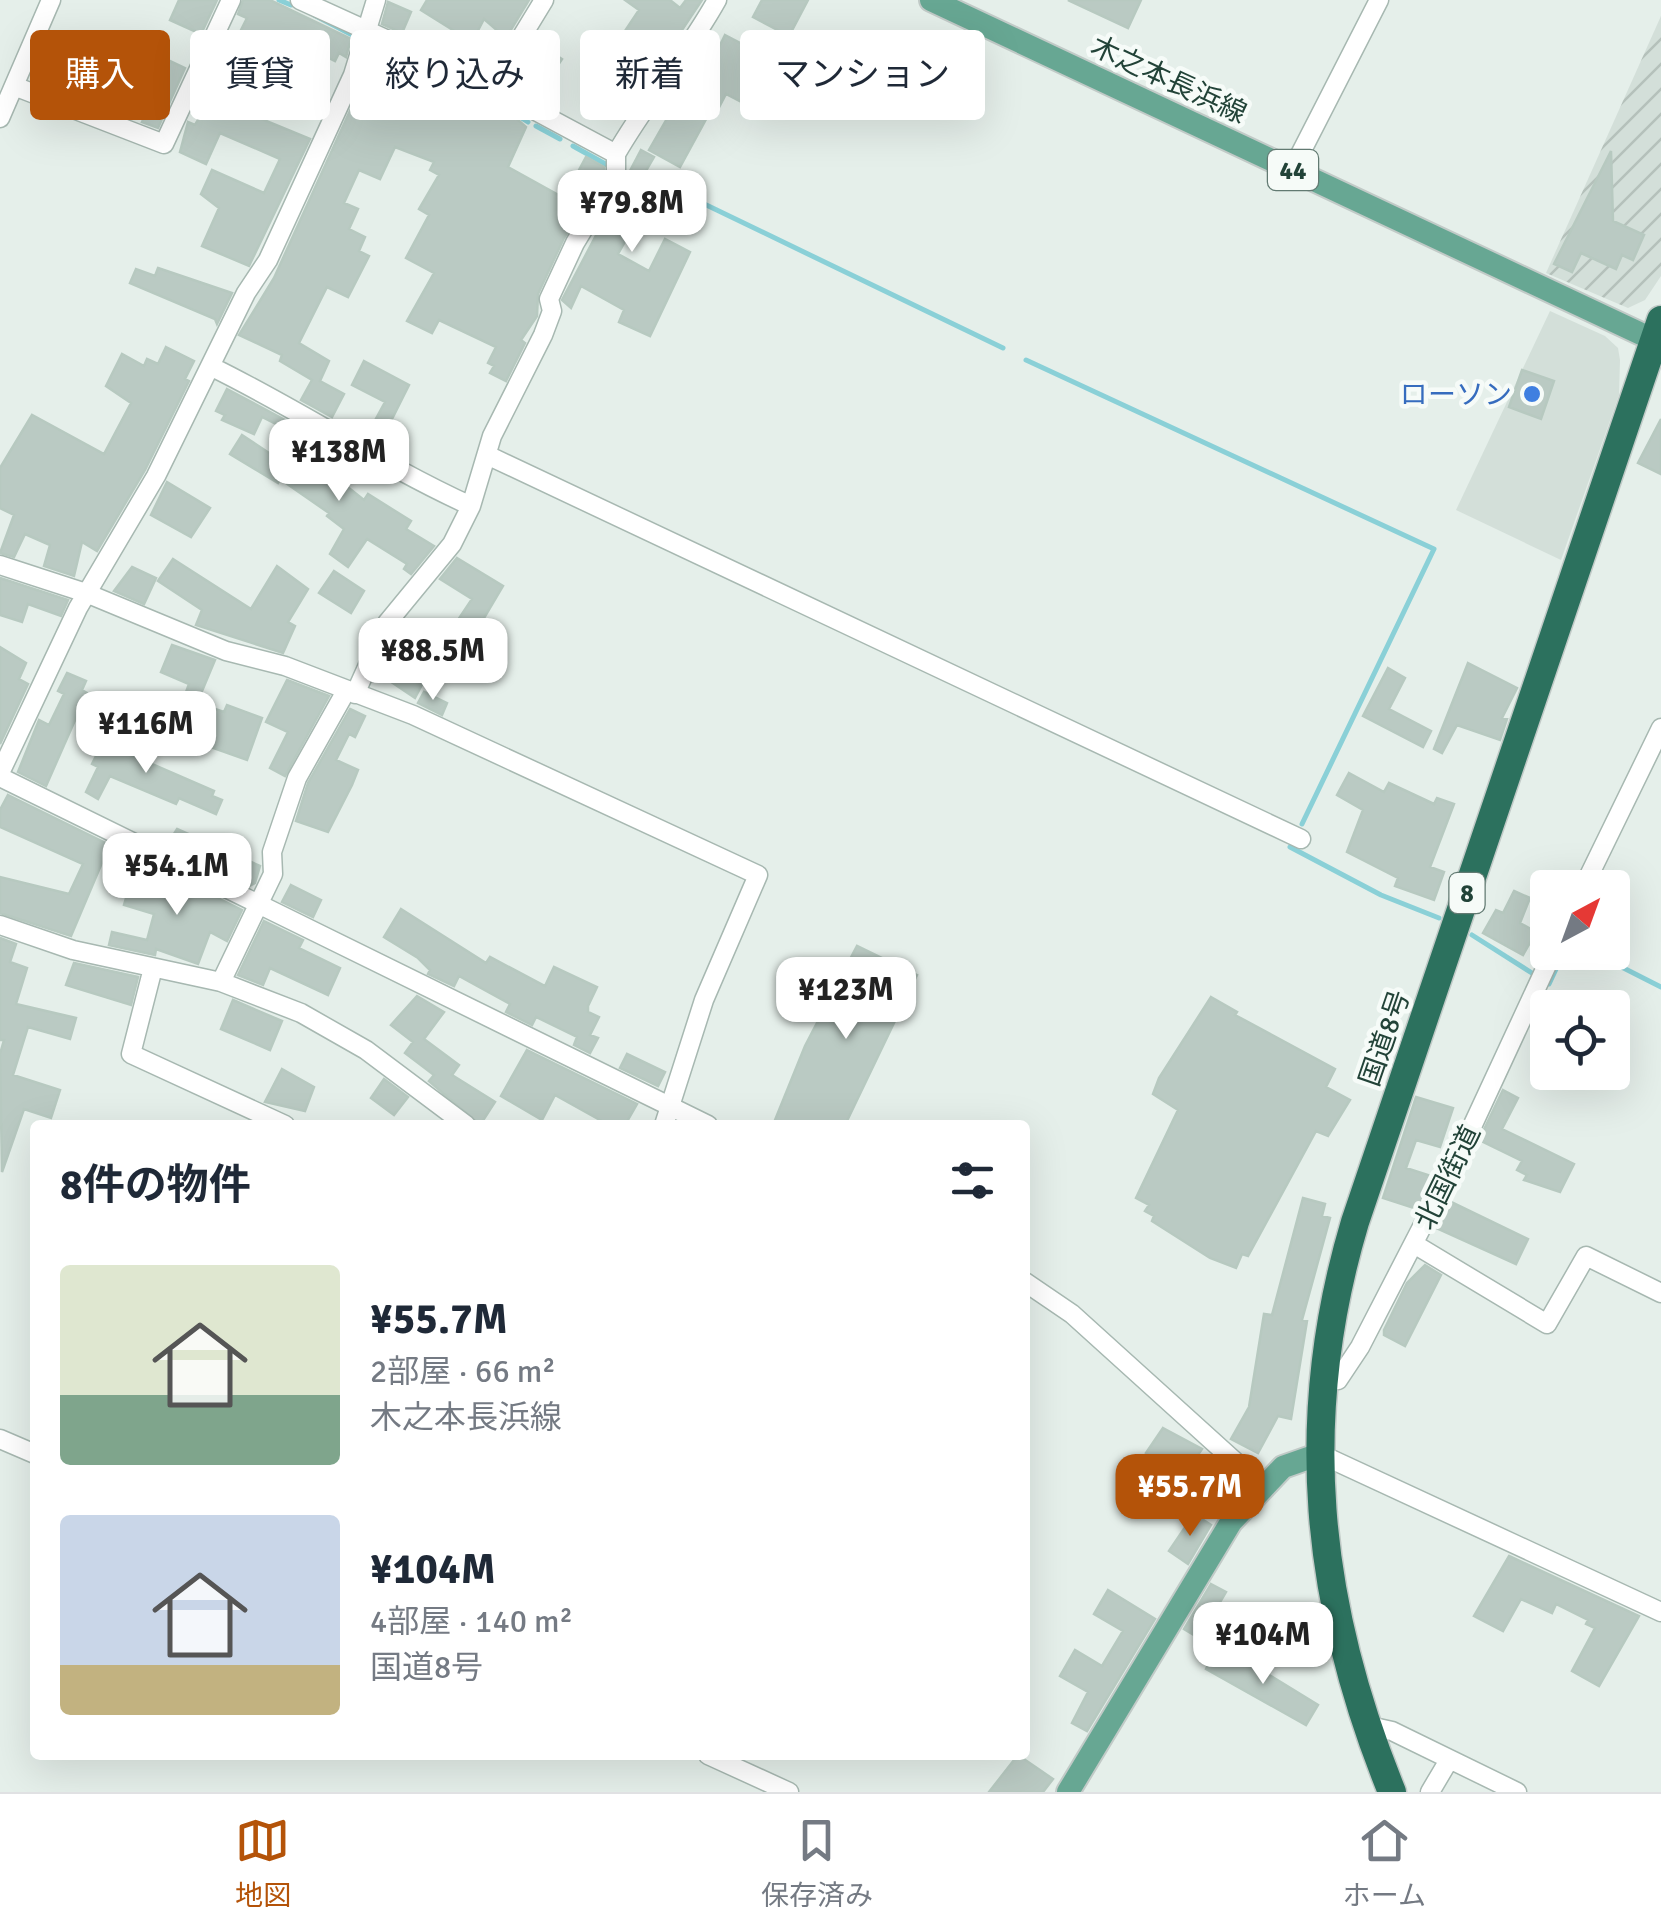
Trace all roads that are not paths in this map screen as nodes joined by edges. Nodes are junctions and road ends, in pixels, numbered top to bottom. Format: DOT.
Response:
graph roads {
  1 [pos="51,0"];
  2 [pos="231,0"];
  3 [pos="300,0"];
  4 [pos="376,0"];
  5 [pos="544,0"];
  6 [pos="717,0"];
  7 [pos="931,0"];
  8 [pos="1379,0"];
  9 [pos="367,30"];
  10 [pos="526,30"];
  11 [pos="350,79"];
  12 [pos="14,86"];
  13 [pos="0,118"];
  14 [pos="553,120"];
  15 [pos="616,154"];
  16 [pos="1292,170"];
  17 [pos="1659,334"];
  18 [pos="212,367"];
  19 [pos="487,454"];
  20 [pos="471,506"];
  21 [pos="0,565"];
  22 [pos="86,593"];
  23 [pos="351,692"];
  24 [pos="1661,728"];
  25 [pos="0,775"];
  26 [pos="1301,839"];
  27 [pos="1591,870"];
  28 [pos="260,904"];
  29 [pos="0,924"];
  30 [pos="153,968"];
  31 [pos="1544,970"];
  32 [pos="222,982"];
  33 [pos="668,1116"];
  34 [pos="274,1120"];
  35 [pos="459,1120"];
  36 [pos="1414,1244"];
  37 [pos="1030,1285"];
  38 [pos="1661,1293"];
  39 [pos="1321,1382"];
  40 [pos="0,1439"];
  41 [pos="30,1452"];
  42 [pos="1320,1454"];
  43 [pos="1261,1486"];
  44 [pos="1661,1612"];
  45 [pos="1365,1724"];
  46 [pos="719,1760"];
  47 [pos="1449,1760"];
  48 [pos="790,1792"];
  49 [pos="1068,1792"];
  50 [pos="1392,1792"];
  51 [pos="1430,1792"];
  52 [pos="1518,1792"];
  1 -- 12 [label="street"];
  2 -- 12 [label="street"];
  3 -- 9 [label="street"];
  4 -- 9 [label="street"];
  5 -- 10 [label="street"];
  6 -- 15 [label="street"];
  7 -- 16 [label="main road, 木之本長浜線 / 44"];
  8 -- 16 [label="street"];
  11 -- 18 [label="street"];
  12 -- 13 [label="street"];
  14 -- 15 [label="street"];
  15 -- 19 [label="street"];
  16 -- 17 [label="main road, 木之本長浜線 / 44"];
  17 -- 39 [label="highway, 国道8号 / 8"];
  18 -- 20 [label="street"];
  18 -- 22 [label="street"];
  19 -- 20 [label="street"];
  19 -- 26 [label="street"];
  20 -- 23 [label="street"];
  21 -- 22 [label="street"];
  22 -- 23 [label="street"];
  22 -- 25 [label="street"];
  23 -- 28 [label="street"];
  23 -- 33 [label="street"];
  24 -- 27 [label="street"];
  25 -- 28 [label="street"];
  28 -- 32 [label="street"];
  28 -- 33 [label="street"];
  29 -- 30 [label="street"];
  30 -- 32 [label="street"];
  30 -- 34 [label="street"];
  31 -- 36 [label="street, 北国街道"];
  32 -- 35 [label="street"];
  36 -- 38 [label="street"];
  36 -- 39 [label="street, 北国街道"];
  37 -- 43 [label="street"];
  39 -- 42 [label="highway, 国道8号 / 8"];
  40 -- 41 [label="street"];
  42 -- 43 [label="main road"];
  42 -- 44 [label="street"];
  42 -- 45 [label="highway, 国道8号 / 8"];
  43 -- 49 [label="main road"];
  45 -- 47 [label="street"];
  45 -- 50 [label="highway, 国道8号 / 8"];
  46 -- 48 [label="street"];
  47 -- 51 [label="street"];
  47 -- 52 [label="street"];
}
